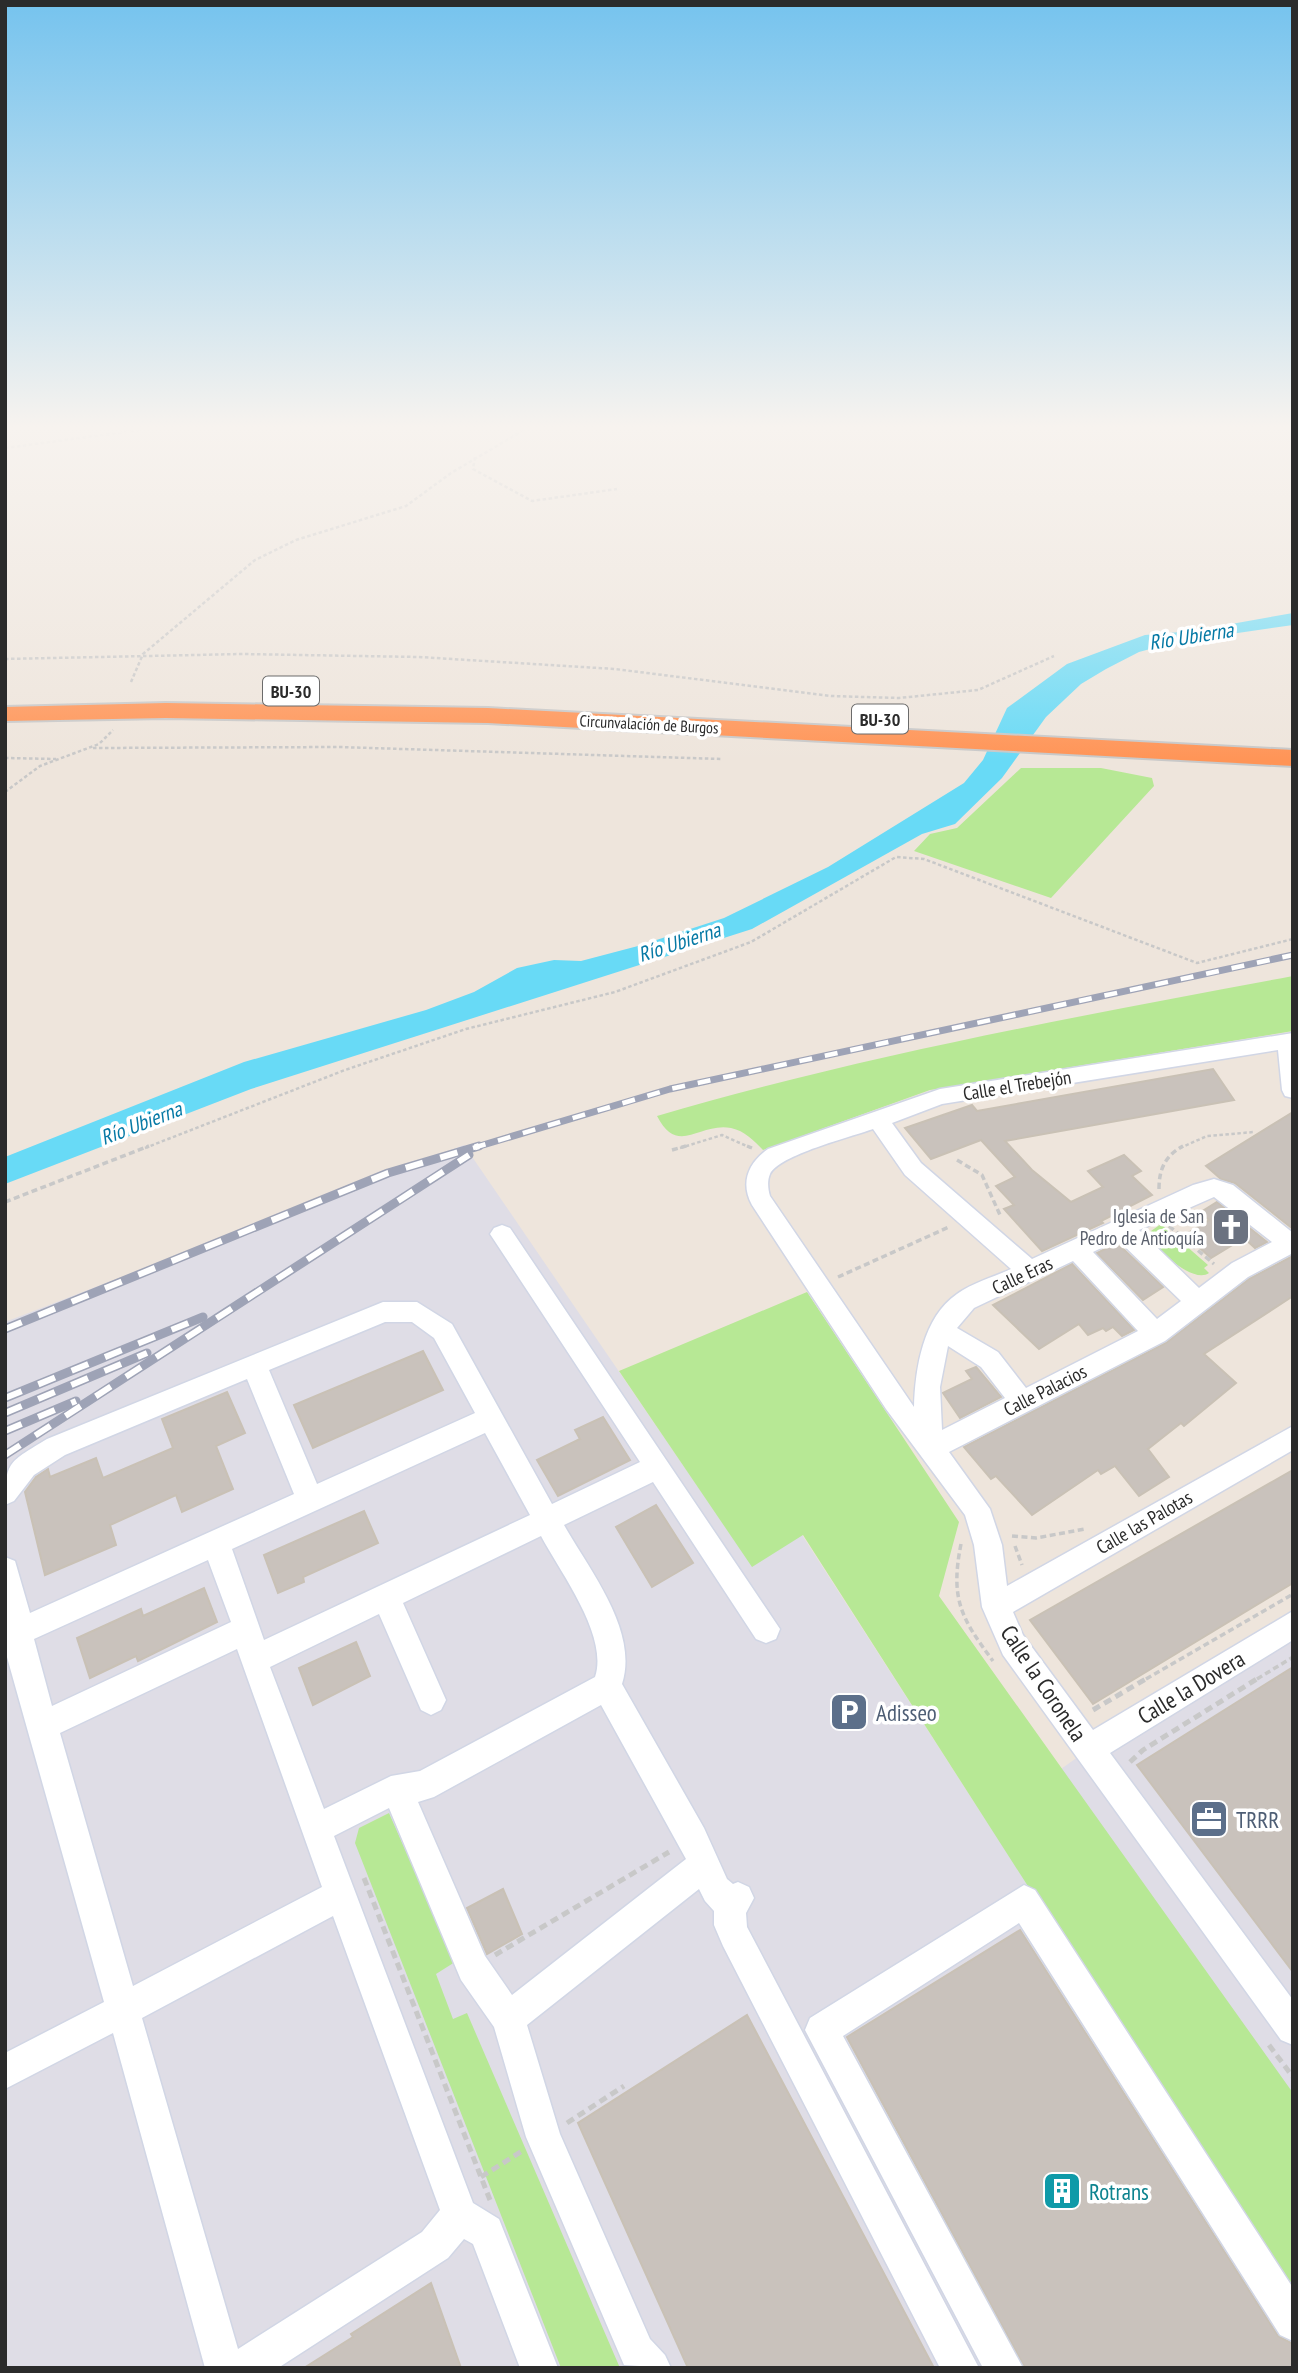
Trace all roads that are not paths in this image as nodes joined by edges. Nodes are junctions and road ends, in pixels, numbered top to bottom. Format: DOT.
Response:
graph roads {
  1 [pos="5,693"];
  2 [pos="571,711"];
  3 [pos="5,714"];
  4 [pos="1293,736"];
  5 [pos="1178,743"];
  6 [pos="1293,758"];
  7 [pos="1290,1040"];
  8 [pos="1293,1090"];
  9 [pos="877,1119"];
  10 [pos="763,1168"];
  11 [pos="1121,1228"];
  12 [pos="502,1234"];
  13 [pos="1291,1242"];
  14 [pos="1076,1249"];
  15 [pos="1029,1272"];
  16 [pos="1198,1301"];
  17 [pos="1156,1334"];
  18 [pos="954,1337"];
  19 [pos="254,1365"];
  20 [pos="1015,1392"];
  21 [pos="491,1418"];
  22 [pos="1293,1437"];
  23 [pos="933,1447"];
  24 [pos="657,1466"];
  25 [pos="5,1493"];
  26 [pos="310,1500"];
  27 [pos="547,1519"];
  28 [pos="216,1543"];
  29 [pos="5,1570"];
  30 [pos="386,1597"];
  31 [pos="996,1607"];
  32 [pos="1293,1624"];
  33 [pos="766,1629"];
  34 [pos="13,1635"];
  35 [pos="251,1645"];
  36 [pos="607,1686"];
  37 [pos="431,1700"];
  38 [pos="43,1725"];
  39 [pos="1089,1749"];
  40 [pos="397,1790"];
  41 [pos="316,1829"];
  42 [pos="699,1852"];
  43 [pos="340,1895"];
  44 [pos="123,2010"];
  45 [pos="508,2019"];
  46 [pos="1293,2028"];
  47 [pos="5,2072"];
  48 [pos="478,2213"];
  49 [pos="1293,2322"];
  50 [pos="224,2368"];
  51 [pos="243,2368"];
  52 [pos="539,2368"];
  53 [pos="652,2368"];
  54 [pos="960,2368"];
  55 [pos="1004,2368"];
  1 -- 2 [label="highway, Circunvalación de Burgos / BU-30"];
  2 -- 3 [label="highway, Circunvalación de Burgos / BU-30"];
  2 -- 5 [label="highway, Circunvalación de Burgos / BU-30"];
  4 -- 5 [label="highway, Circunvalación de Burgos / BU-30"];
  5 -- 6 [label="highway, Circunvalación de Burgos / BU-30"];
  7 -- 8 [label="street"];
  7 -- 9 [label="street, Calle el Trebejón"];
  9 -- 10 [label="street, Calle el Trebejón"];
  9 -- 15 [label="street"];
  10 -- 23 [label="street, Calle la Coronela"];
  11 -- 13 [label="street, Calle Eras"];
  11 -- 14 [label="street, Calle Eras"];
  11 -- 16 [label="street"];
  12 -- 24 [label="street"];
  13 -- 16 [label="street, Calle Palacios"];
  14 -- 15 [label="street, Calle Eras"];
  14 -- 17 [label="street"];
  15 -- 23 [label="street, Calle Eras"];
  16 -- 17 [label="street, Calle Palacios"];
  17 -- 23 [label="street, Calle Palacios"];
  18 -- 20 [label="street"];
  19 -- 21 [label="street"];
  19 -- 25 [label="street"];
  19 -- 26 [label="street"];
  21 -- 26 [label="street"];
  21 -- 27 [label="street"];
  22 -- 31 [label="street, Calle las Palotas"];
  23 -- 31 [label="street, Calle la Coronela"];
  24 -- 27 [label="street"];
  24 -- 33 [label="street"];
  26 -- 28 [label="street"];
  27 -- 30 [label="street"];
  27 -- 36 [label="street"];
  28 -- 34 [label="street"];
  28 -- 35 [label="street"];
  29 -- 34 [label="street"];
  30 -- 35 [label="street"];
  30 -- 37 [label="street"];
  31 -- 39 [label="street, Calle la Coronela"];
  32 -- 39 [label="street, Calle la Dovera"];
  34 -- 38 [label="street"];
  35 -- 38 [label="street"];
  35 -- 41 [label="street"];
  36 -- 40 [label="street"];
  36 -- 42 [label="street"];
  38 -- 44 [label="street"];
  39 -- 46 [label="street, Calle la Coronela"];
  40 -- 41 [label="street"];
  40 -- 45 [label="street"];
  41 -- 43 [label="street"];
  42 -- 45 [label="lane"];
  42 -- 54 [label="street"];
  43 -- 44 [label="street"];
  43 -- 48 [label="street"];
  44 -- 47 [label="street"];
  44 -- 50 [label="street"];
  45 -- 53 [label="street"];
  48 -- 51 [label="street"];
  48 -- 52 [label="street"];
  49 -- 55 [label="street"];
}
